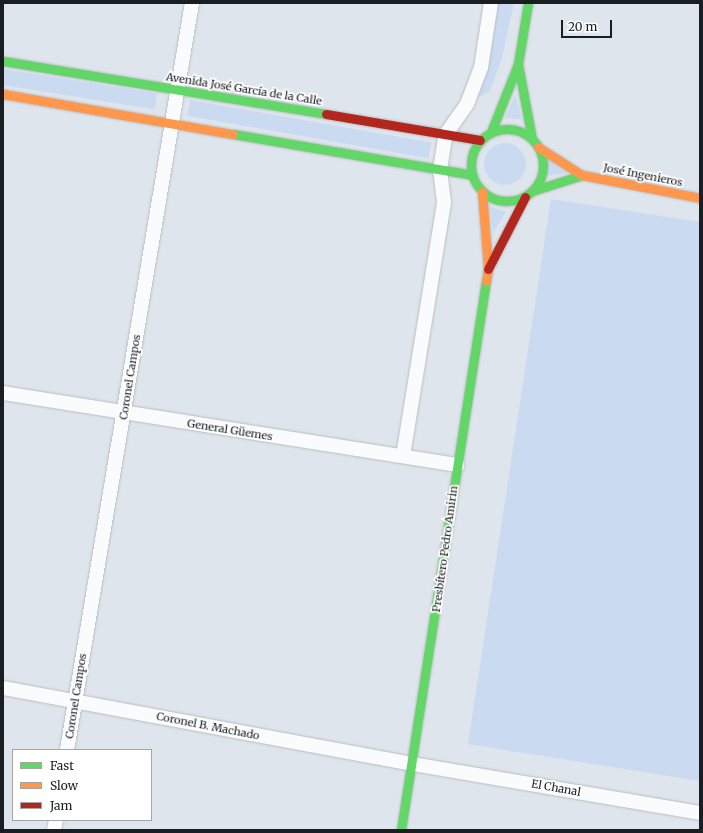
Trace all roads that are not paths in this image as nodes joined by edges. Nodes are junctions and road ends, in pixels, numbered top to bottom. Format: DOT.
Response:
graph roads {
  1 [pos="192,3"];
  2 [pos="491,3"];
  3 [pos="528,3"];
  4 [pos="3,61"];
  5 [pos="518,64"];
  6 [pos="177,91"];
  7 [pos="3,94"];
  8 [pos="172,122"];
  9 [pos="491,132"];
  10 [pos="446,134"];
  11 [pos="532,139"];
  12 [pos="480,140"];
  13 [pos="538,147"];
  14 [pos="440,170"];
  15 [pos="472,175"];
  16 [pos="582,175"];
  17 [pos="482,192"];
  18 [pos="528,194"];
  19 [pos="700,198"];
  20 [pos="488,269"];
  21 [pos="3,393"];
  22 [pos="124,414"];
  23 [pos="403,456"];
  24 [pos="457,465"];
  25 [pos="3,688"];
  26 [pos="75,701"];
  27 [pos="67,749"];
  28 [pos="413,764"];
  29 [pos="700,813"];
  30 [pos="401,830"];
  1 -- 6 [label="street, Coronel Campos"];
  2 -- 10 [label="street"];
  3 -- 5 [label="main road"];
  4 -- 6 [label="main road, Avenida José García de la Calle"];
  5 -- 9 [label="main road"];
  5 -- 11 [label="main road"];
  6 -- 8 [label="street, Coronel Campos"];
  6 -- 10 [label="main road, Avenida José García de la Calle"];
  7 -- 8 [label="main road"];
  8 -- 14 [label="main road"];
  8 -- 22 [label="street, Coronel Campos"];
  9 -- 11 [label="main road"];
  9 -- 12 [label="main road"];
  10 -- 12 [label="main road, Avenida José García de la Calle"];
  10 -- 14 [label="street"];
  11 -- 13 [label="main road"];
  12 -- 15 [label="main road"];
  13 -- 16 [label="main road, José Ingenieros"];
  13 -- 18 [label="main road"];
  14 -- 15 [label="main road"];
  14 -- 23 [label="street"];
  15 -- 17 [label="main road"];
  16 -- 18 [label="main road, José Ingenieros"];
  16 -- 19 [label="main road, José Ingenieros"];
  17 -- 18 [label="main road"];
  17 -- 20 [label="main road, Presbítero Pedro Amirin"];
  18 -- 20 [label="main road, Presbítero Pedro Amirin"];
  20 -- 24 [label="main road, Presbítero Pedro Amirin"];
  21 -- 22 [label="street, General Güemes"];
  22 -- 23 [label="street, General Güemes"];
  22 -- 26 [label="street, Coronel Campos"];
  23 -- 24 [label="street, General Güemes"];
  24 -- 28 [label="main road, Presbítero Pedro Amirin"];
  25 -- 26 [label="street, Coronel B. Machado"];
  26 -- 27 [label="street, Coronel Campos"];
  26 -- 28 [label="street, Coronel B. Machado"];
  28 -- 29 [label="street, El Chanal"];
  28 -- 30 [label="main road, Presbítero Pedro Amirin"];
}
